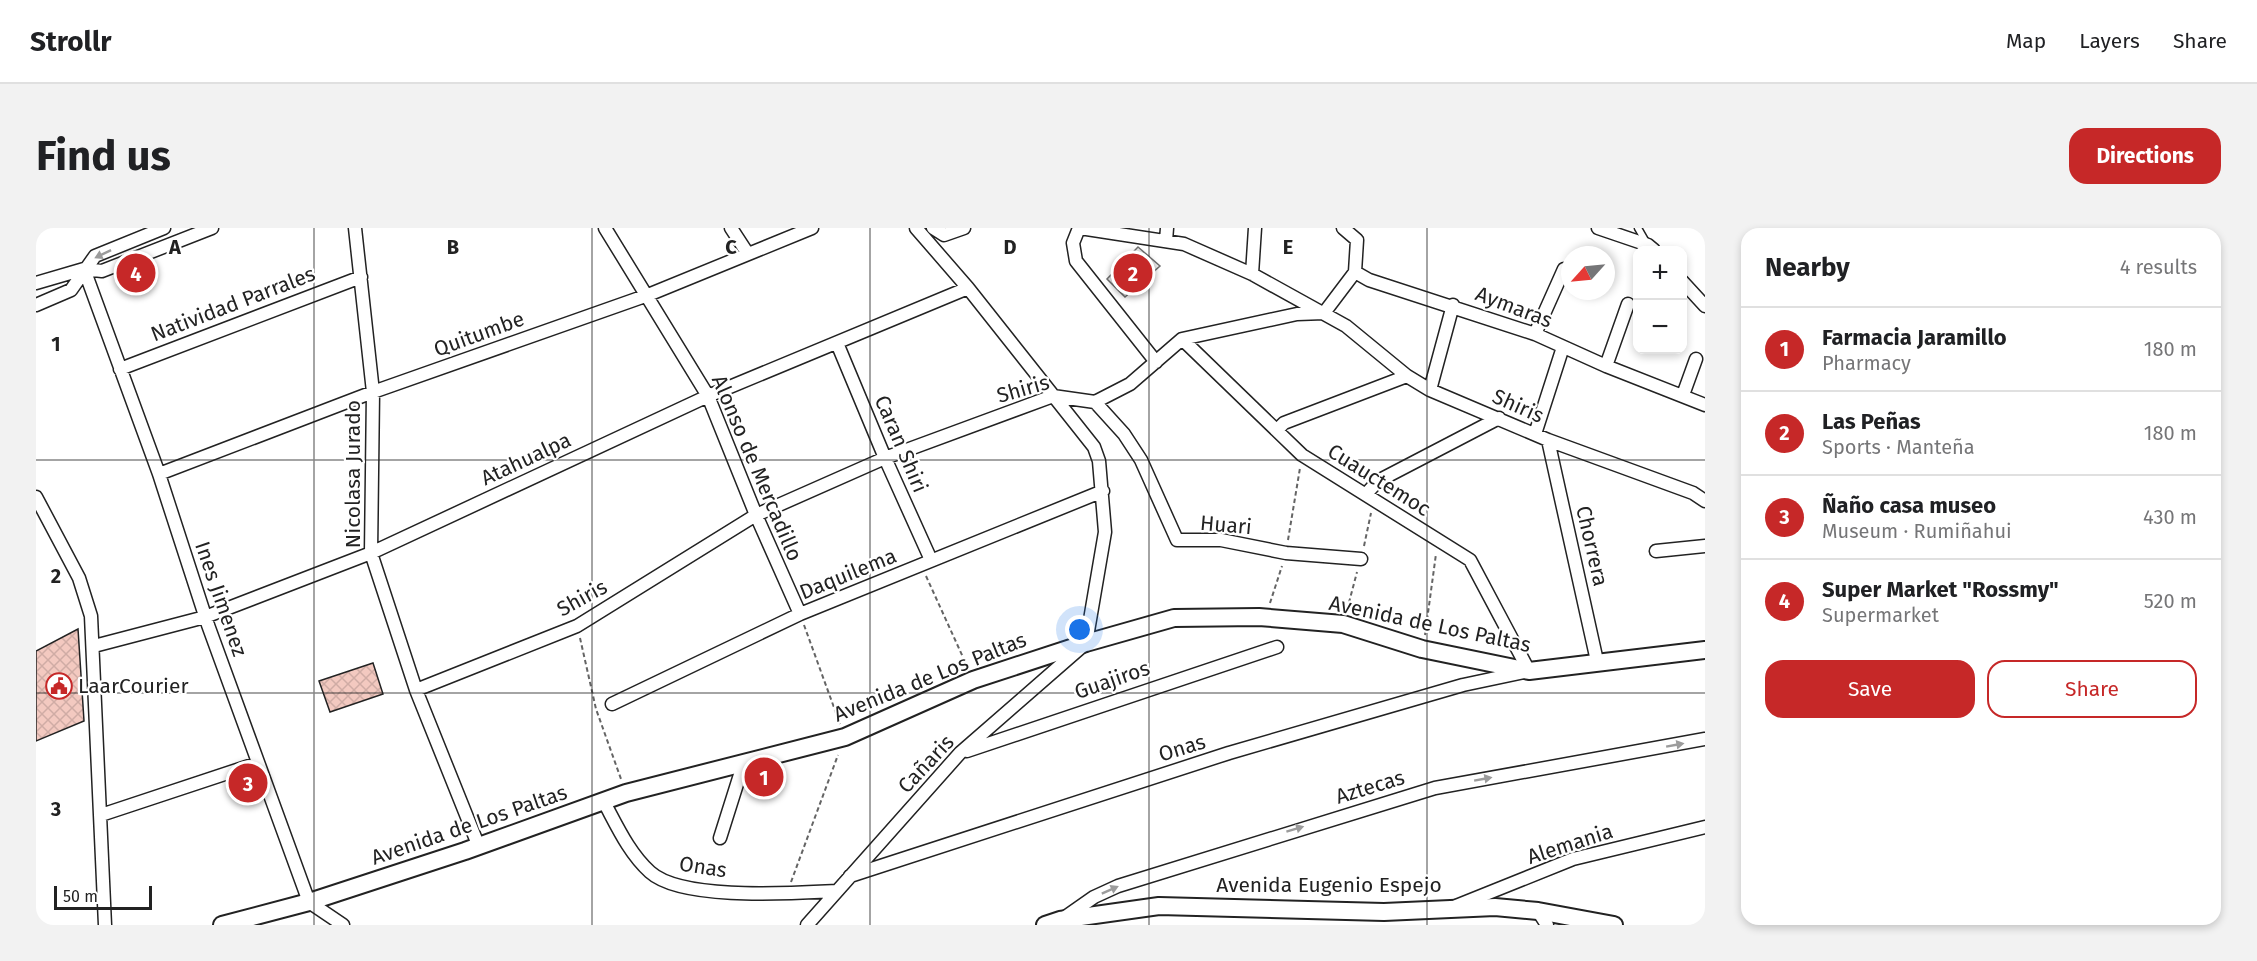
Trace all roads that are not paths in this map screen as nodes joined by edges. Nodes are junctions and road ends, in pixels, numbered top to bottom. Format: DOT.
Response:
graph roads {
  1 [pos="164,228"];
  2 [pos="212,228"];
  3 [pos="355,228"];
  4 [pos="605,228"];
  5 [pos="731,228"];
  6 [pos="812,228"];
  7 [pos="916,228"];
  8 [pos="933,228"];
  9 [pos="964,228"];
  10 [pos="1079,228"];
  11 [pos="1255,228"];
  12 [pos="1343,228"];
  13 [pos="1598,228"];
  14 [pos="1638,228"];
  15 [pos="1166,234"];
  16 [pos="1646,246"];
  17 [pos="1650,246"];
  18 [pos="748,254"];
  19 [pos="84,269"];
  20 [pos="1355,272"];
  21 [pos="1252,274"];
  22 [pos="1561,276"];
  23 [pos="361,277"];
  24 [pos="36,283"];
  25 [pos="1687,286"];
  26 [pos="968,288"];
  27 [pos="648,295"];
  28 [pos="1628,304"];
  29 [pos="36,305"];
  30 [pos="1453,305"];
  31 [pos="1705,306"];
  32 [pos="1323,313"];
  33 [pos="1535,334"];
  34 [pos="1182,339"];
  35 [pos="837,343"];
  36 [pos="1563,347"];
  37 [pos="1696,359"];
  38 [pos="1156,362"];
  39 [pos="1606,366"];
  40 [pos="120,369"];
  41 [pos="1407,376"];
  42 [pos="1430,390"];
  43 [pos="373,392"];
  44 [pos="1683,395"];
  45 [pos="708,396"];
  46 [pos="1053,396"];
  47 [pos="1095,402"];
  48 [pos="1705,405"];
  49 [pos="1499,418"];
  50 [pos="1277,430"];
  51 [pos="1535,434"];
  52 [pos="1548,440"];
  53 [pos="885,458"];
  54 [pos="159,474"];
  55 [pos="1103,491"];
  56 [pos="1366,494"];
  57 [pos="36,497"];
  58 [pos="1705,501"];
  59 [pos="756,515"];
  60 [pos="1705,546"];
  61 [pos="1656,551"];
  62 [pos="370,553"];
  63 [pos="1361,559"];
  64 [pos="926,562"];
  65 [pos="800,614"];
  66 [pos="205,617"];
  67 [pos="1086,643"];
  68 [pos="94,646"];
  69 [pos="1277,647"];
  70 [pos="1705,650"];
  71 [pos="1597,661"];
  72 [pos="1528,671"];
  73 [pos="416,690"];
  74 [pos="612,704"];
  75 [pos="1705,740"];
  76 [pos="960,753"];
  77 [pos="744,762"];
  78 [pos="258,763"];
  79 [pos="604,802"];
  80 [pos="101,815"];
  81 [pos="1705,827"];
  82 [pos="720,838"];
  83 [pos="479,847"];
  84 [pos="850,876"];
  85 [pos="836,891"];
  86 [pos="309,902"];
  87 [pos="1450,909"];
  88 [pos="1387,918"];
  89 [pos="1542,918"];
  90 [pos="1049,924"];
  91 [pos="105,925"];
  92 [pos="222,925"];
  93 [pos="343,925"];
  94 [pos="807,925"];
  95 [pos="1614,925"];
  1 -- 19 [label="street, one-way"];
  2 -- 19 [label="street"];
  3 -- 23 [label="street, Nicolasa Jurado"];
  4 -- 27 [label="street, Alonso de Mercadillo"];
  5 -- 18 [label="street"];
  6 -- 18 [label="street, Quitumbe"];
  7 -- 26 [label="street"];
  8 -- 9 [label="street"];
  10 -- 15 [label="street, Shiris"];
  10 -- 38 [label="street"];
  11 -- 21 [label="street"];
  12 -- 20 [label="street"];
  13 -- 16 [label="street"];
  14 -- 17 [label="lane"];
  15 -- 21 [label="street, Shiris"];
  18 -- 27 [label="street, Quitumbe"];
  19 -- 24 [label="street"];
  19 -- 29 [label="street"];
  19 -- 40 [label="street, Ines Jimenez"];
  20 -- 30 [label="street, Aymaras"];
  20 -- 32 [label="street"];
  21 -- 32 [label="street, Shiris"];
  22 -- 33 [label="street"];
  23 -- 40 [label="street, Natividad Parrales"];
  23 -- 43 [label="street, Nicolasa Jurado"];
  25 -- 31 [label="street"];
  26 -- 35 [label="street, Atahualpa"];
  26 -- 46 [label="street"];
  27 -- 43 [label="street, Quitumbe"];
  27 -- 45 [label="street, Alonso de Mercadillo"];
  28 -- 39 [label="street"];
  30 -- 33 [label="street, Aymaras"];
  30 -- 42 [label="street"];
  32 -- 34 [label="street"];
  32 -- 41 [label="street, Shiris"];
  33 -- 36 [label="street, Aymaras"];
  34 -- 38 [label="street"];
  34 -- 50 [label="street, Cuauctemoc"];
  35 -- 45 [label="street, Atahualpa"];
  35 -- 53 [label="street, Caran Shiri"];
  36 -- 39 [label="street, Aymaras"];
  36 -- 51 [label="street"];
  37 -- 44 [label="street"];
  38 -- 47 [label="street"];
  39 -- 44 [label="street, Aymaras"];
  40 -- 54 [label="street, Ines Jimenez"];
  41 -- 42 [label="street, Shiris"];
  41 -- 50 [label="street"];
  42 -- 49 [label="street, Shiris"];
  43 -- 54 [label="street, Quitumbe"];
  43 -- 62 [label="street, Nicolasa Jurado"];
  44 -- 48 [label="street, Aymaras"];
  45 -- 59 [label="street, Alonso de Mercadillo"];
  45 -- 62 [label="street, Atahualpa"];
  46 -- 47 [label="street, Shiris"];
  46 -- 53 [label="street, Shiris"];
  46 -- 55 [label="street"];
  47 -- 63 [label="street, Huari"];
  49 -- 51 [label="street, Shiris"];
  49 -- 56 [label="street"];
  50 -- 56 [label="street, Cuauctemoc"];
  51 -- 52 [label="street, Shiris"];
  52 -- 58 [label="street, Shiris"];
  52 -- 71 [label="street, Chorrera"];
  53 -- 59 [label="street, Shiris"];
  53 -- 64 [label="street, Caran Shiri"];
  54 -- 66 [label="street, Ines Jimenez"];
  55 -- 64 [label="street, Daquilema"];
  55 -- 67 [label="street"];
  56 -- 72 [label="street, Cuauctemoc"];
  57 -- 68 [label="street"];
  59 -- 65 [label="street, Alonso de Mercadillo"];
  59 -- 73 [label="street, Shiris"];
  60 -- 61 [label="street"];
  62 -- 66 [label="street, Atahualpa"];
  62 -- 73 [label="street, Nicolasa Jurado"];
  64 -- 65 [label="street, Daquilema"];
  65 -- 74 [label="street, Daquilema"];
  66 -- 68 [label="street, Atahualpa"];
  66 -- 78 [label="street, Ines Jimenez"];
  67 -- 72 [label="main road, Avenida de Los Paltas"];
  67 -- 76 [label="street, Cañaris"];
  67 -- 77 [label="main road, Avenida de Los Paltas"];
  68 -- 80 [label="street"];
  69 -- 76 [label="street, Guajiros"];
  70 -- 71 [label="main road, Avenida de Los Paltas"];
  71 -- 72 [label="main road, Avenida de Los Paltas"];
  72 -- 84 [label="street, Onas"];
  73 -- 83 [label="street, Nicolasa Jurado"];
  90 -- 75 [label="street, Aztecas, one-way"];
  76 -- 84 [label="street, Cañaris"];
  77 -- 79 [label="main road, Avenida de Los Paltas"];
  77 -- 82 [label="street"];
  78 -- 80 [label="street"];
  78 -- 86 [label="street, Ines Jimenez"];
  79 -- 83 [label="main road, Avenida de Los Paltas"];
  79 -- 85 [label="street, Onas"];
  80 -- 91 [label="street"];
  81 -- 87 [label="street, Alemania"];
  83 -- 86 [label="main road, Avenida de Los Paltas"];
  84 -- 85 [label="street, Cañaris"];
  85 -- 94 [label="street, Cañaris"];
  86 -- 92 [label="main road, Avenida de Los Paltas"];
  86 -- 93 [label="street"];
  87 -- 88 [label="main road, Avenida Eugenio Espejo"];
  87 -- 89 [label="main road, Avenida Eugenio Espejo"];
  88 -- 90 [label="main road, Avenida Eugenio Espejo"];
  89 -- 95 [label="main road, Avenida Eugenio Espejo"];
}
